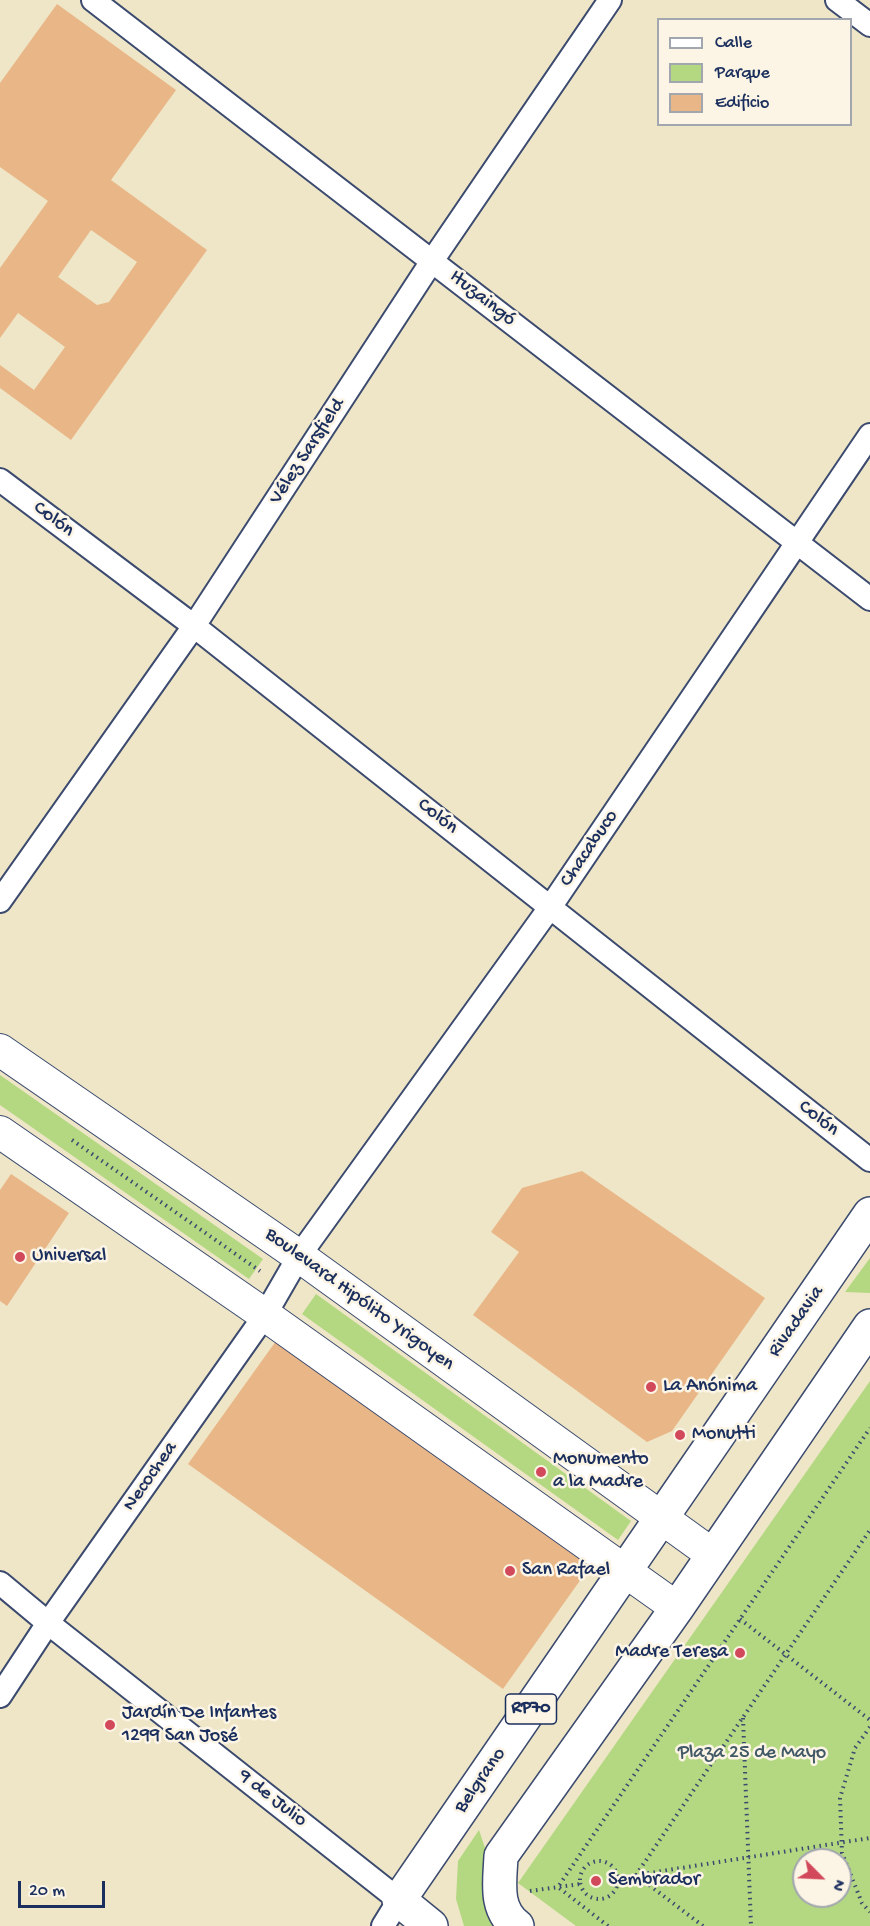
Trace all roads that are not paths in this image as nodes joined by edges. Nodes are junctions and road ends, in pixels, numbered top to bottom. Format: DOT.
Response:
graph roads {
  1 [pos="93,0"];
  2 [pos="610,0"];
  3 [pos="837,0"];
  4 [pos="870,25"];
  5 [pos="432,261"];
  6 [pos="870,435"];
  7 [pos="0,480"];
  8 [pos="797,545"];
  9 [pos="870,599"];
  10 [pos="194,626"];
  11 [pos="0,901"];
  12 [pos="551,906"];
  13 [pos="0,1050"];
  14 [pos="0,1132"];
  15 [pos="870,1160"];
  16 [pos="870,1215"];
  17 [pos="299,1256"];
  18 [pos="265,1315"];
  19 [pos="870,1326"];
  20 [pos="661,1517"];
  21 [pos="713,1555"];
  22 [pos="626,1572"];
  23 [pos="0,1583"];
  24 [pos="677,1608"];
  25 [pos="48,1623"];
  26 [pos="0,1696"];
  27 [pos="391,1913"];
  28 [pos="431,1926"];
  29 [pos="517,1926"];
  1 -- 5 [label="street, Ituzaingó"];
  2 -- 5 [label="street, Vélez Sarsfield"];
  3 -- 4 [label="street"];
  5 -- 8 [label="street, Ituzaingó"];
  5 -- 10 [label="street, Vélez Sarsfield"];
  6 -- 8 [label="street, Chacabuco"];
  7 -- 10 [label="street, Colón"];
  8 -- 9 [label="street, Ituzaingó"];
  8 -- 12 [label="street, Chacabuco"];
  10 -- 11 [label="street, Vélez Sarsfield"];
  10 -- 12 [label="street, Colón"];
  12 -- 15 [label="street, Colón"];
  12 -- 17 [label="street, Chacabuco"];
  13 -- 17 [label="main road, Boulevard Hipólito Yrigoyen"];
  14 -- 18 [label="main road"];
  16 -- 20 [label="main road, Rivadavia / RP70"];
  17 -- 18 [label="street, Necochea"];
  17 -- 20 [label="main road, Boulevard Hipólito Yrigoyen"];
  18 -- 22 [label="main road"];
  18 -- 25 [label="street, Necochea"];
  19 -- 21 [label="main road"];
  20 -- 21 [label="main road, Boulevard Hipólito Yrigoyen"];
  20 -- 22 [label="main road, Belgrano / RP70"];
  21 -- 24 [label="main road"];
  22 -- 24 [label="main road"];
  22 -- 27 [label="main road, Belgrano / RP70"];
  23 -- 25 [label="street, 9 de Julio"];
  24 -- 29 [label="main road"];
  25 -- 26 [label="street, Necochea"];
  25 -- 27 [label="street, 9 de Julio"];
  27 -- 28 [label="main road, 9 de Julio"];
}
